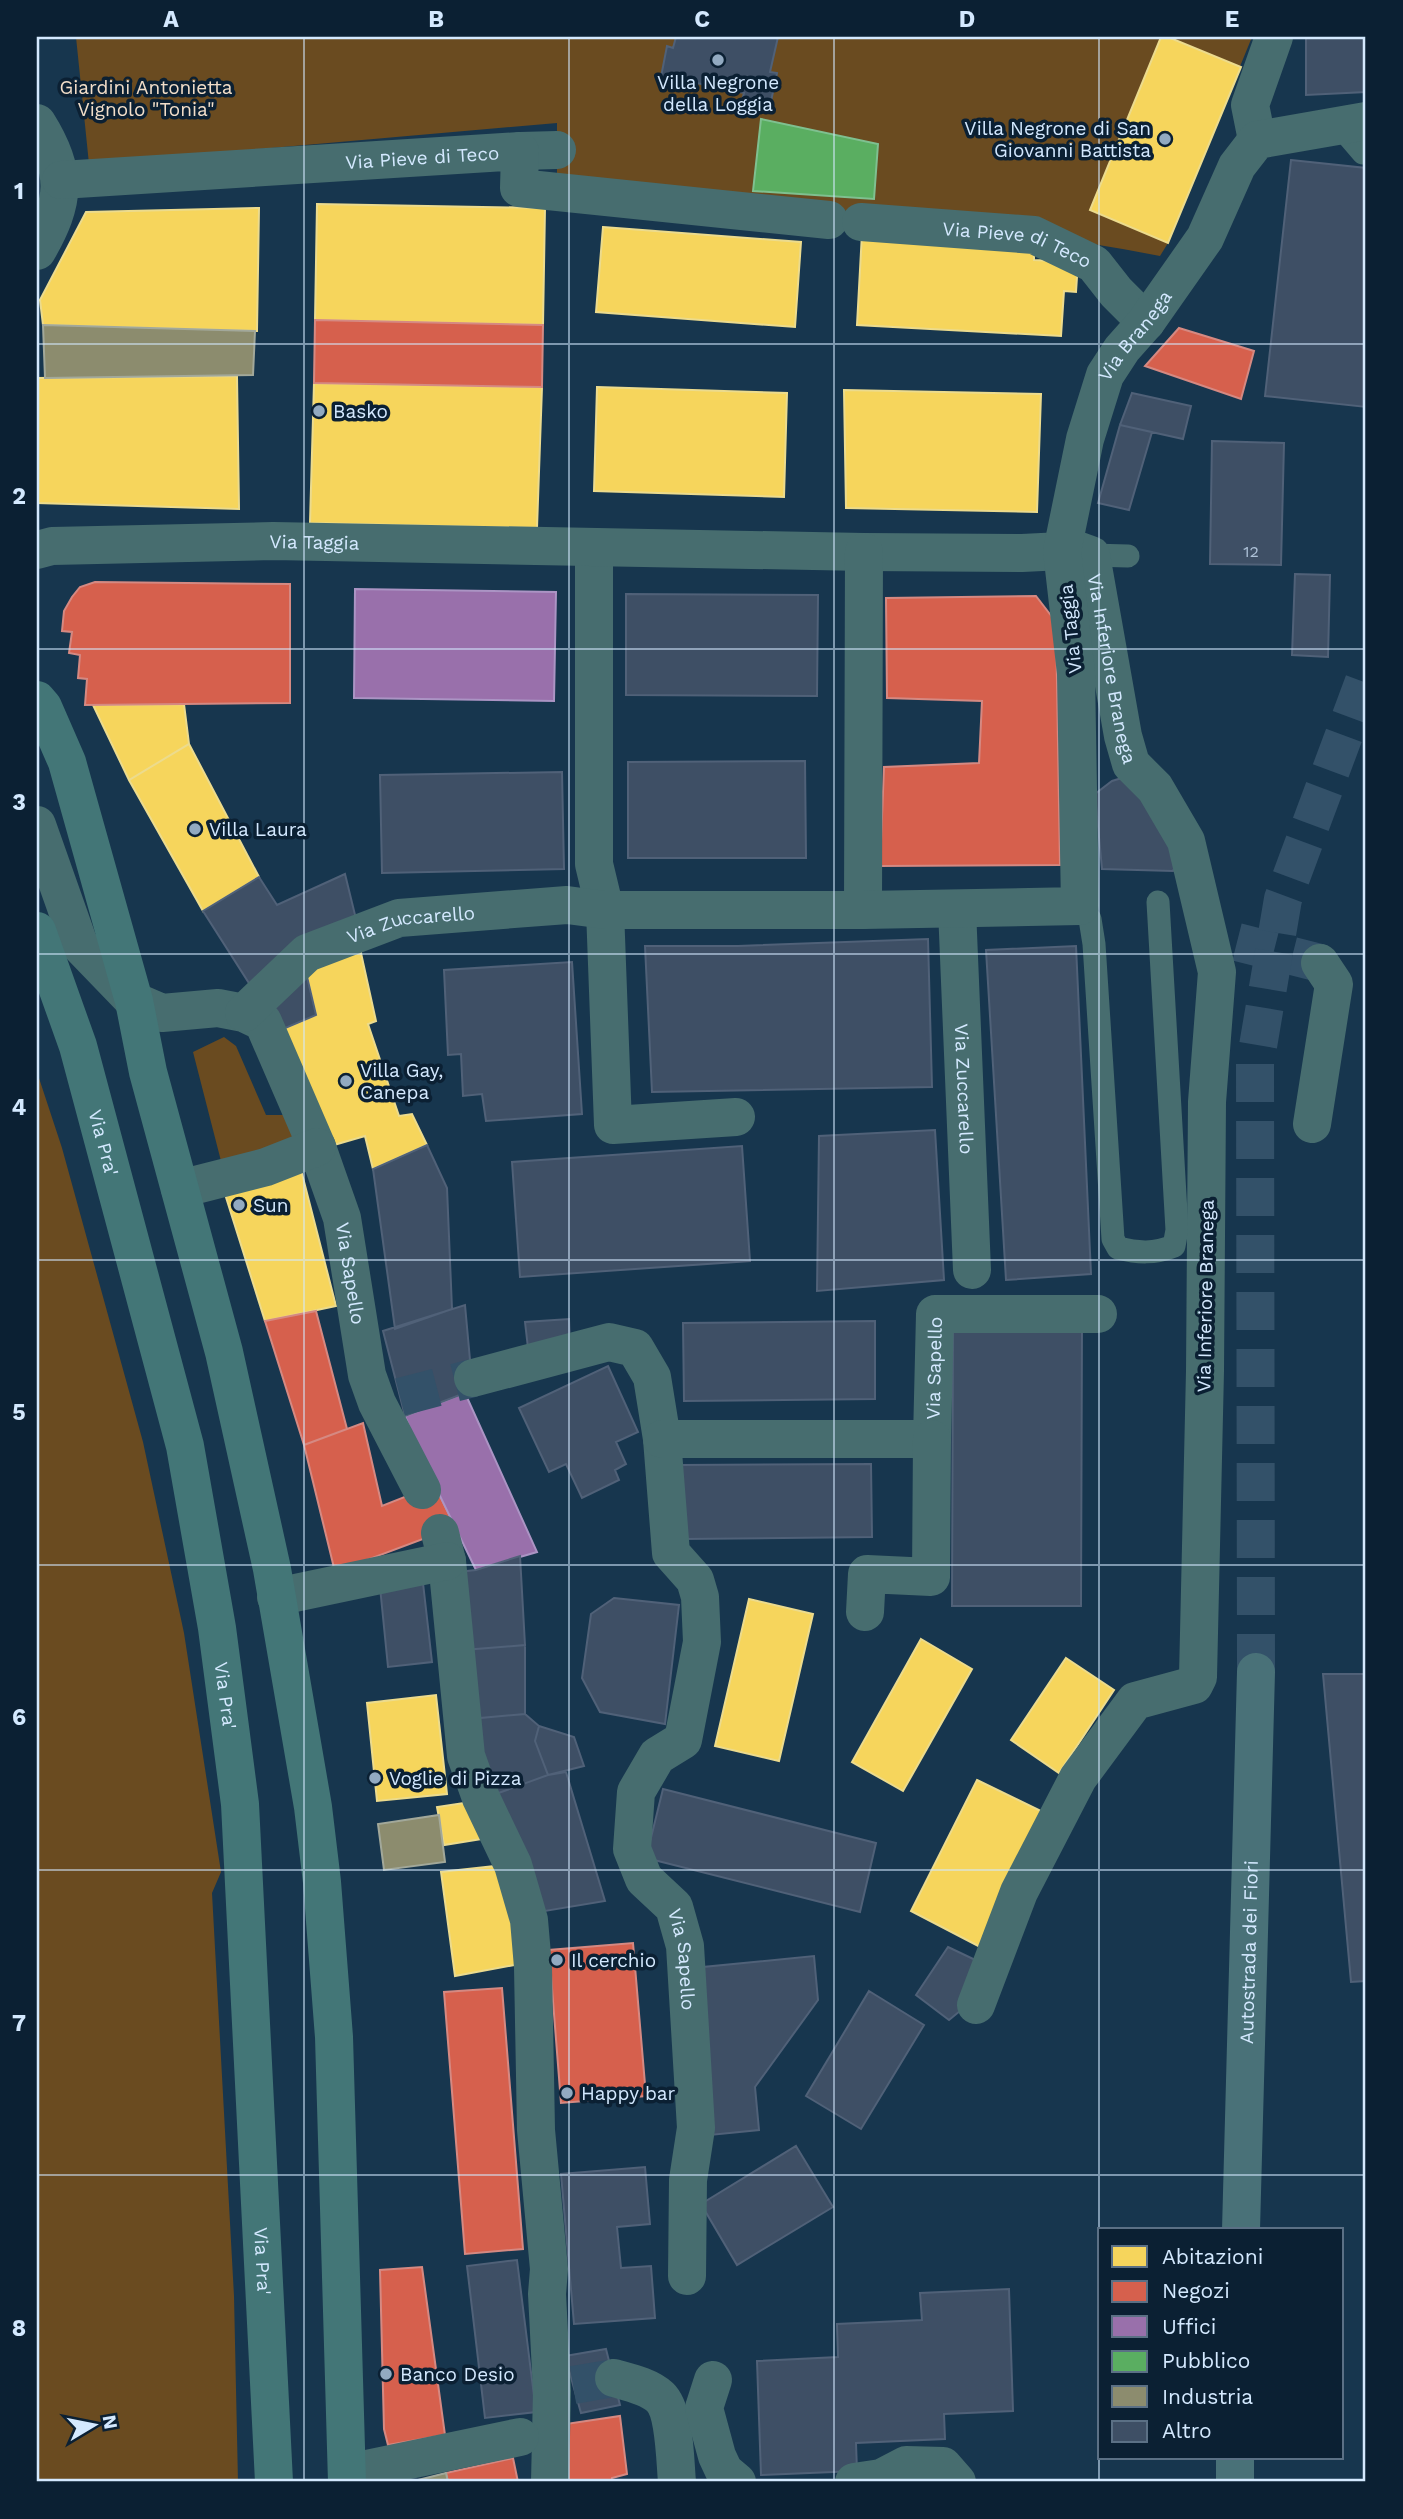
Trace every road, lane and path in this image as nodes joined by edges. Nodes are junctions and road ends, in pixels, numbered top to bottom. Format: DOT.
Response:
graph roads {
  1 [pos="1274,37"];
  2 [pos="37,123"];
  3 [pos="1353,123"];
  4 [pos="1257,140"];
  5 [pos="557,150"];
  6 [pos="520,151"];
  7 [pos="1366,153"];
  8 [pos="61,180"];
  9 [pos="37,251"];
  10 [pos="1146,322"];
  11 [pos="594,548"];
  12 [pos="37,550"];
  13 [pos="864,552"];
  14 [pos="1094,554"];
  15 [pos="37,700"];
  16 [pos="1155,788"];
  17 [pos="37,825"];
  18 [pos="1158,902"];
  19 [pos="1080,906"];
  20 [pos="957,909"];
  21 [pos="605,910"];
  22 [pos="863,910"];
  23 [pos="37,931"];
  24 [pos="1237,942"];
  25 [pos="1320,963"];
  26 [pos="143,999"];
  27 [pos="244,1013"];
  28 [pos="736,1117"];
  29 [pos="1312,1124"];
  30 [pos="317,1147"];
  31 [pos="180,1189"];
  32 [pos="972,1270"];
  33 [pos="1098,1314"];
  34 [pos="473,1378"];
  35 [pos="662,1439"];
  36 [pos="932,1440"];
  37 [pos="422,1490"];
  38 [pos="276,1597"];
  39 [pos="865,1612"];
  40 [pos="1256,1672"];
  41 [pos="976,2005"];
  42 [pos="1241,2228"];
  43 [pos="687,2276"];
  44 [pos="614,2378"];
  45 [pos="713,2380"];
  46 [pos="520,2437"];
  47 [pos="1235,2460"];
  48 [pos="347,2478"];
  49 [pos="274,2482"];
  50 [pos="550,2482"];
  51 [pos="677,2482"];
  52 [pos="737,2482"];
  53 [pos="854,2482"];
  54 [pos="957,2482"];
  55 [pos="1234,2482"];
  1 -- 4 [label="street"];
  2 -- 8 [label="street"];
  3 -- 4 [label="street"];
  3 -- 7 [label="lane"];
  4 -- 10 [label="street, Via Branega"];
  5 -- 6 [label="street"];
  6 -- 8 [label="street, Via Pieve di Teco"];
  6 -- 10 [label="street, Via Pieve di Teco"];
  8 -- 9 [label="street"];
  10 -- 14 [label="street, Via Branega"];
  11 -- 12 [label="street, Via Taggia"];
  11 -- 13 [label="street, Via Taggia"];
  11 -- 21 [label="street"];
  13 -- 14 [label="street, Via Taggia"];
  13 -- 22 [label="street"];
  14 -- 16 [label="street, Via Inferiore Branega"];
  14 -- 19 [label="street, Via Taggia"];
  15 -- 26 [label="main road"];
  16 -- 24 [label="street"];
  16 -- 41 [label="street, Via Inferiore Branega"];
  17 -- 26 [label="street"];
  18 -- 19 [label="lane"];
  19 -- 20 [label="street, Via Zuccarello"];
  20 -- 22 [label="street, Via Zuccarello"];
  20 -- 32 [label="street, Via Zuccarello"];
  21 -- 22 [label="street, Via Zuccarello"];
  21 -- 27 [label="street, Via Zuccarello"];
  21 -- 28 [label="street"];
  23 -- 49 [label="main road, Via Pra'"];
  25 -- 29 [label="street"];
  26 -- 27 [label="street"];
  26 -- 31 [label="main road"];
  27 -- 30 [label="street, Via Sapello"];
  30 -- 31 [label="street"];
  30 -- 37 [label="street, Via Sapello"];
  31 -- 38 [label="main road"];
  33 -- 36 [label="street, Via Sapello"];
  34 -- 35 [label="street, Via Sapello"];
  35 -- 36 [label="street, Via Sapello"];
  35 -- 43 [label="street, Via Sapello"];
  36 -- 39 [label="street"];
  38 -- 48 [label="main road"];
  38 -- 50 [label="street"];
  40 -- 42 [label="highway, Autostrada dei Fiori"];
  44 -- 51 [label="street"];
  45 -- 52 [label="street"];
  46 -- 48 [label="street"];
  47 -- 55 [label="highway"];
  53 -- 54 [label="street"];
}
